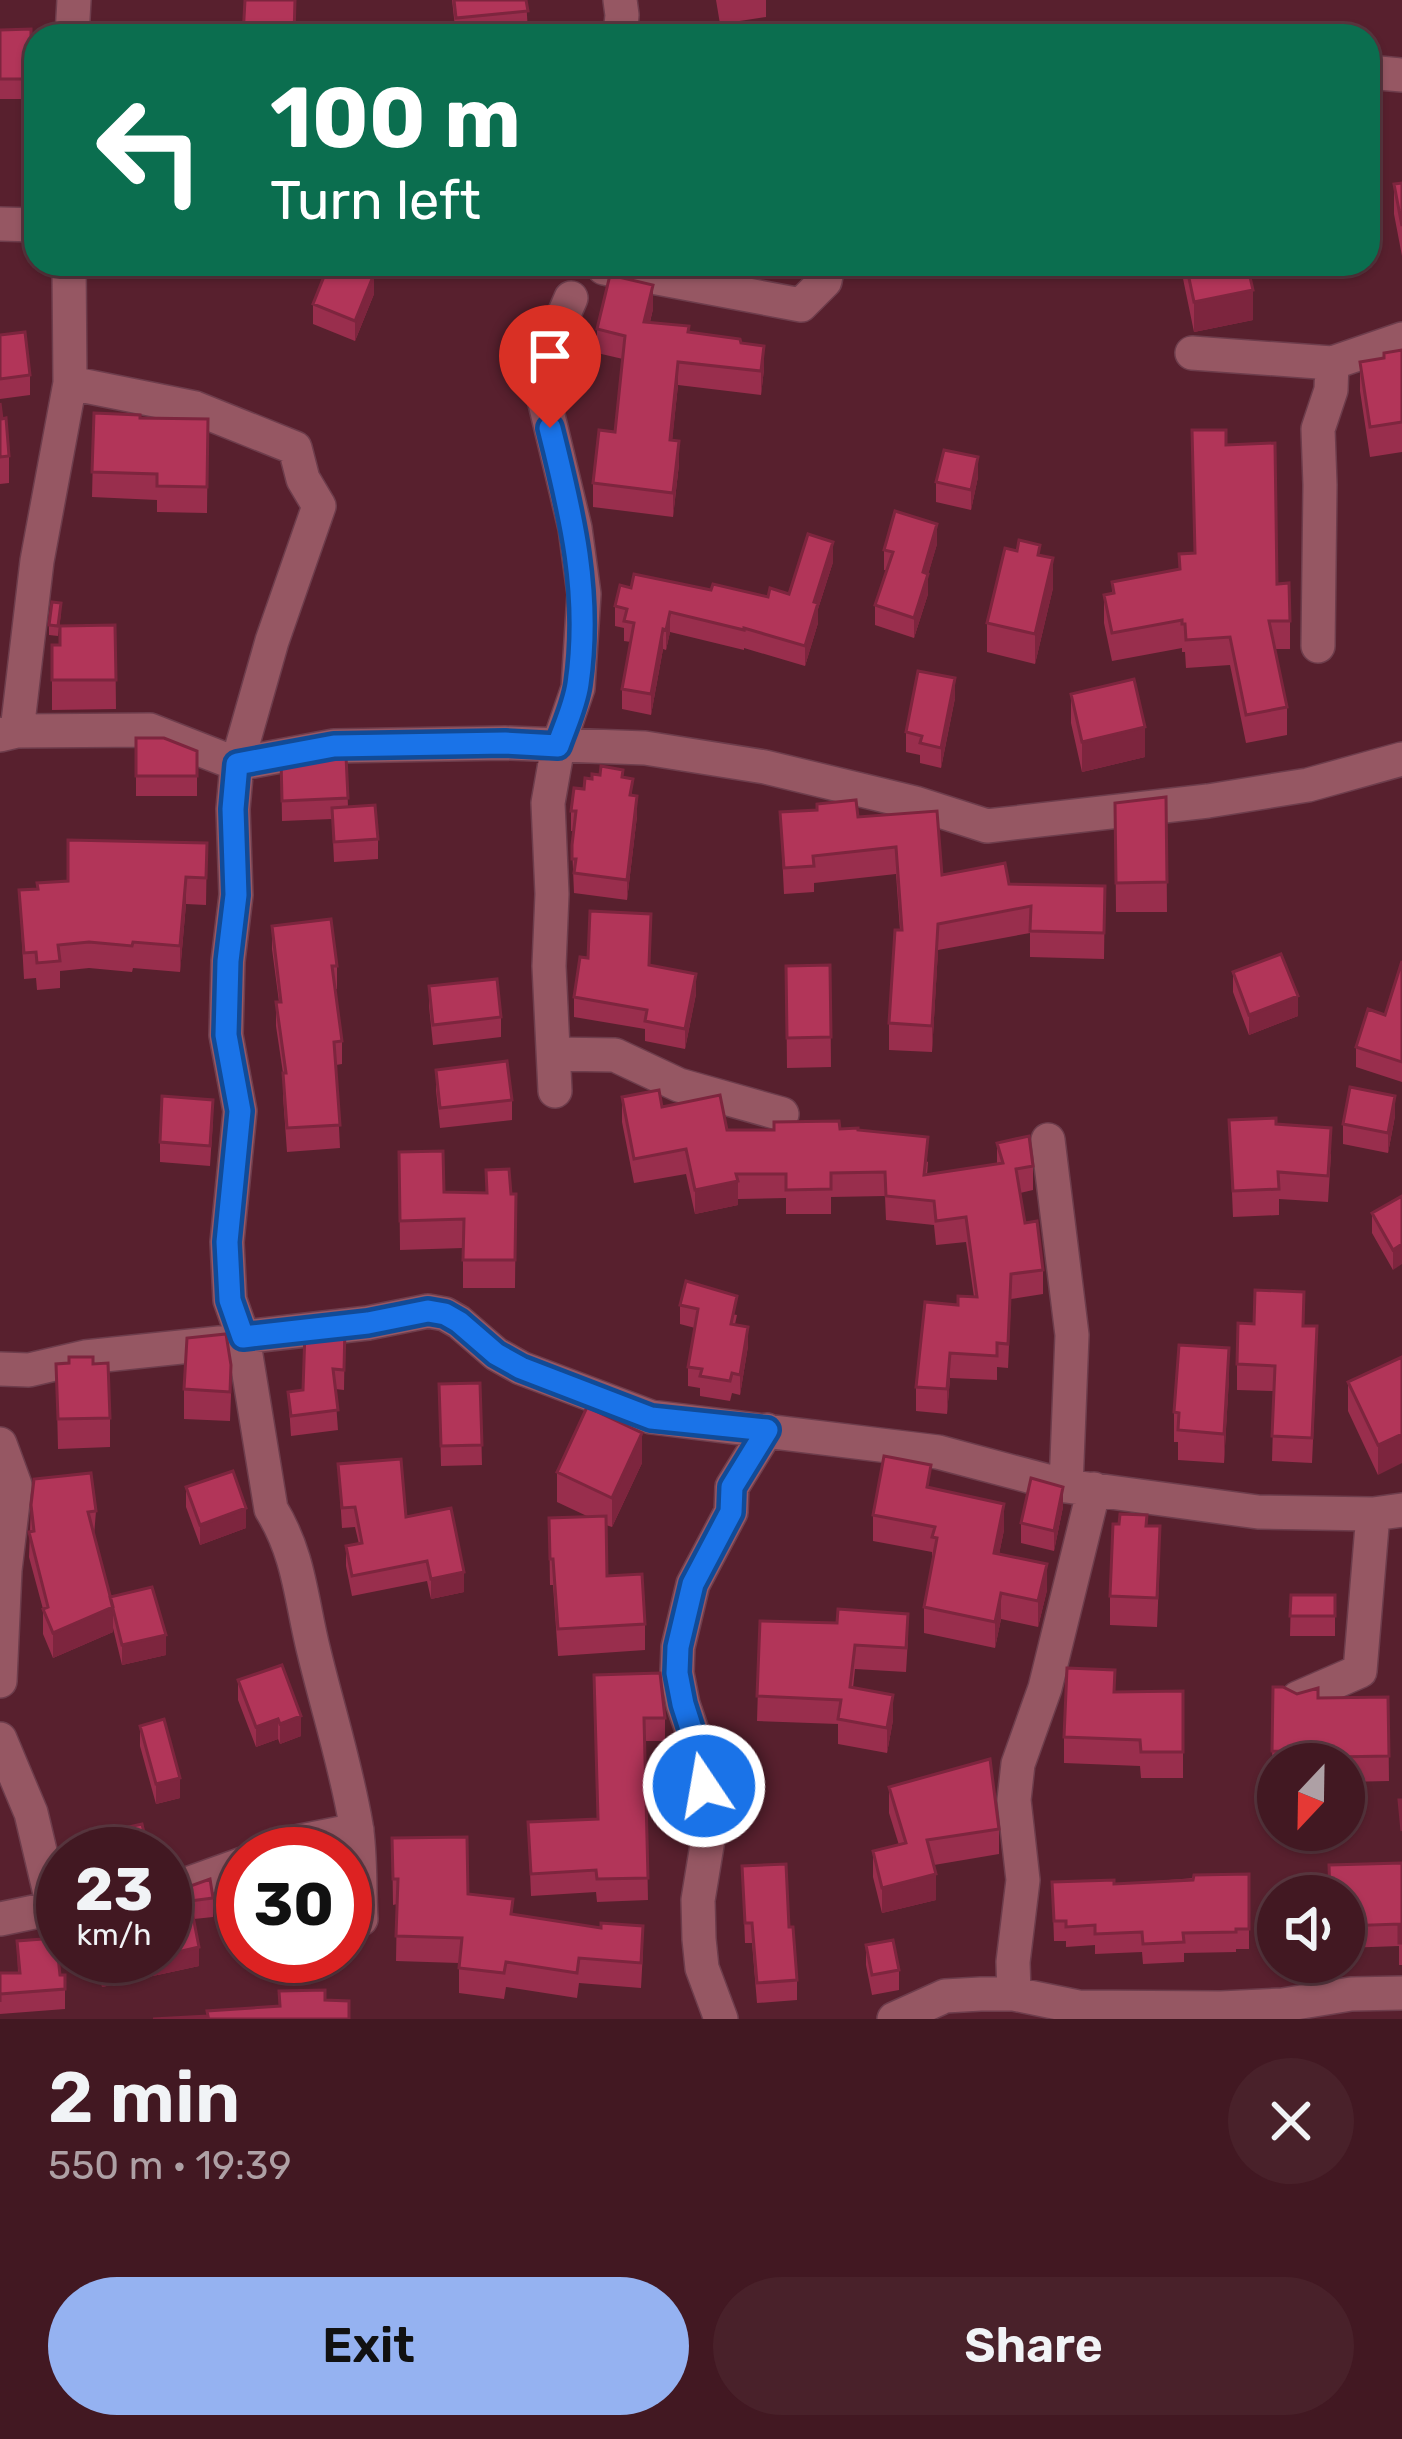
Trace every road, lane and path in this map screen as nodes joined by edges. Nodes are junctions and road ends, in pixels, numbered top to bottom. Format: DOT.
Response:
graph roads {
  1 [pos="69,276"];
  2 [pos="648,276"];
  3 [pos="826,276"];
  4 [pos="571,298"];
  5 [pos="1402,339"];
  6 [pos="1192,353"];
  7 [pos="1332,364"];
  8 [pos="70,382"];
  9 [pos="1318,646"];
  10 [pos="9,733"];
  11 [pos="558,746"];
  12 [pos="1402,759"];
  13 [pos="237,764"];
  14 [pos="554,1054"];
  15 [pos="555,1091"];
  16 [pos="782,1114"];
  17 [pos="1048,1140"];
  18 [pos="243,1337"];
  19 [pos="0,1369"];
  20 [pos="767,1430"];
  21 [pos="0,1444"];
  22 [pos="1080,1488"];
  23 [pos="1388,1512"];
  24 [pos="0,1681"];
  25 [pos="1298,1698"];
  26 [pos="0,1739"];
  27 [pos="356,1827"];
  28 [pos="36,1831"];
  29 [pos="36,1911"];
  30 [pos="0,1919"];
  31 [pos="1402,1978"];
  32 [pos="1241,1992"];
  33 [pos="1402,1993"];
  34 [pos="1014,1994"];
  35 [pos="721,2019"];
  36 [pos="894,2019"];
  1 -- 8 [label="street"];
  2 -- 3 [label="street"];
  4 -- 11 [label="street"];
  5 -- 7 [label="street"];
  6 -- 7 [label="street"];
  7 -- 9 [label="street"];
  8 -- 10 [label="street"];
  8 -- 13 [label="street"];
  10 -- 13 [label="street"];
  11 -- 12 [label="street"];
  11 -- 13 [label="street"];
  11 -- 14 [label="street"];
  13 -- 18 [label="street"];
  14 -- 15 [label="street"];
  14 -- 16 [label="street"];
  17 -- 22 [label="street"];
  18 -- 19 [label="street"];
  18 -- 20 [label="street"];
  18 -- 27 [label="street"];
  20 -- 22 [label="street"];
  20 -- 35 [label="street"];
  21 -- 24 [label="street"];
  22 -- 23 [label="street"];
  22 -- 34 [label="street"];
  23 -- 25 [label="street"];
  26 -- 28 [label="street"];
  29 -- 30 [label="street"];
  31 -- 32 [label="street"];
  33 -- 34 [label="street"];
  34 -- 36 [label="street"];
}
